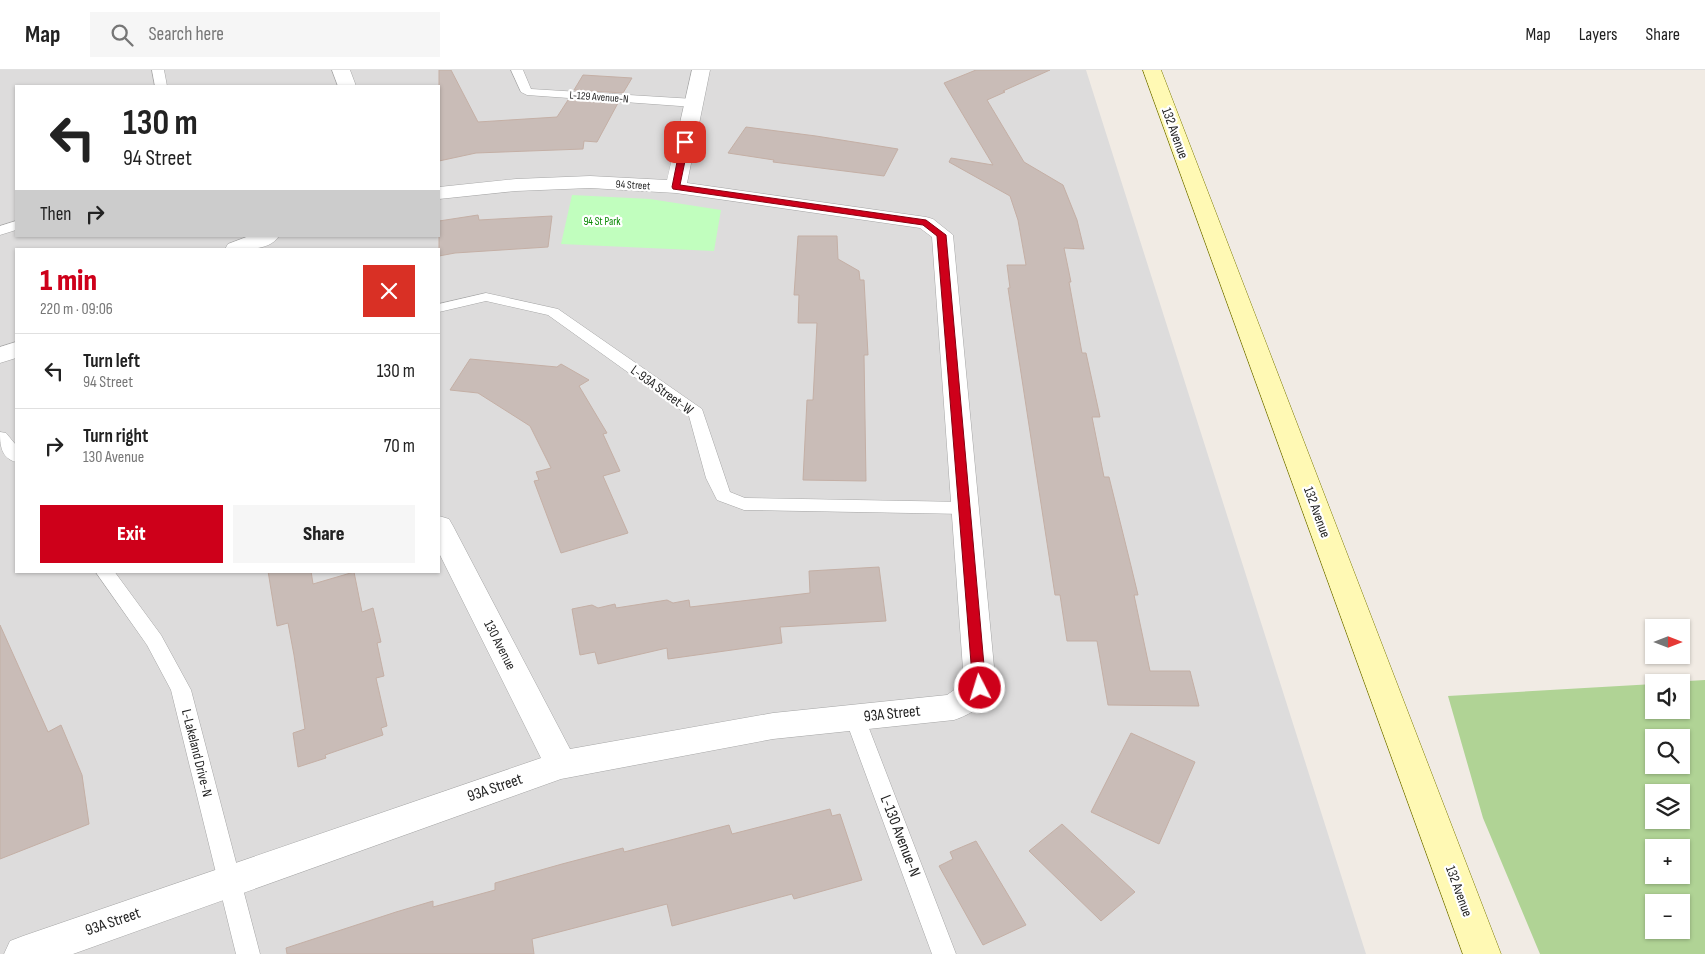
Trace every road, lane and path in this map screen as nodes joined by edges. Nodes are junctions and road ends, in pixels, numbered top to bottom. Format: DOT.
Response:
graph roads {
  1 [pos="158,70"];
  2 [pos="341,70"];
  3 [pos="517,70"];
  4 [pos="701,70"];
  5 [pos="1152,70"];
  6 [pos="161,85"];
  7 [pos="347,85"];
  8 [pos="694,103"];
  9 [pos="676,187"];
  10 [pos="440,192"];
  11 [pos="15,225"];
  12 [pos="0,232"];
  13 [pos="266,237"];
  14 [pos="239,248"];
  15 [pos="440,308"];
  16 [pos="15,349"];
  17 [pos="0,356"];
  18 [pos="0,437"];
  19 [pos="15,455"];
  20 [pos="964,508"];
  21 [pos="440,528"];
  22 [pos="105,573"];
  23 [pos="855,718"];
  24 [pos="561,765"];
  25 [pos="230,881"];
  26 [pos="23,954"];
  27 [pos="248,954"];
  28 [pos="944,954"];
  29 [pos="1482,954"];
  1 -- 6 [label="lane"];
  2 -- 7 [label="street"];
  3 -- 8 [label="lane, L-129 Avenue-N"];
  4 -- 8 [label="street"];
  5 -- 29 [label="main road, 132 Avenue"];
  8 -- 9 [label="street"];
  9 -- 10 [label="street, 94 Street"];
  9 -- 20 [label="street, 94 Street"];
  11 -- 12 [label="lane"];
  13 -- 14 [label="street"];
  15 -- 20 [label="lane, L-93A Street-W"];
  16 -- 17 [label="street"];
  18 -- 19 [label="lane"];
  20 -- 23 [label="street, 93A Street"];
  21 -- 24 [label="street, 130 Avenue"];
  22 -- 25 [label="lane, L-Lakeland Drive-N"];
  23 -- 24 [label="street, 93A Street"];
  23 -- 28 [label="lane, L-130 Avenue-N"];
  24 -- 25 [label="street, 93A Street"];
  25 -- 26 [label="street, 93A Street"];
  25 -- 27 [label="lane, L-Lakeland Drive-N"];
}
